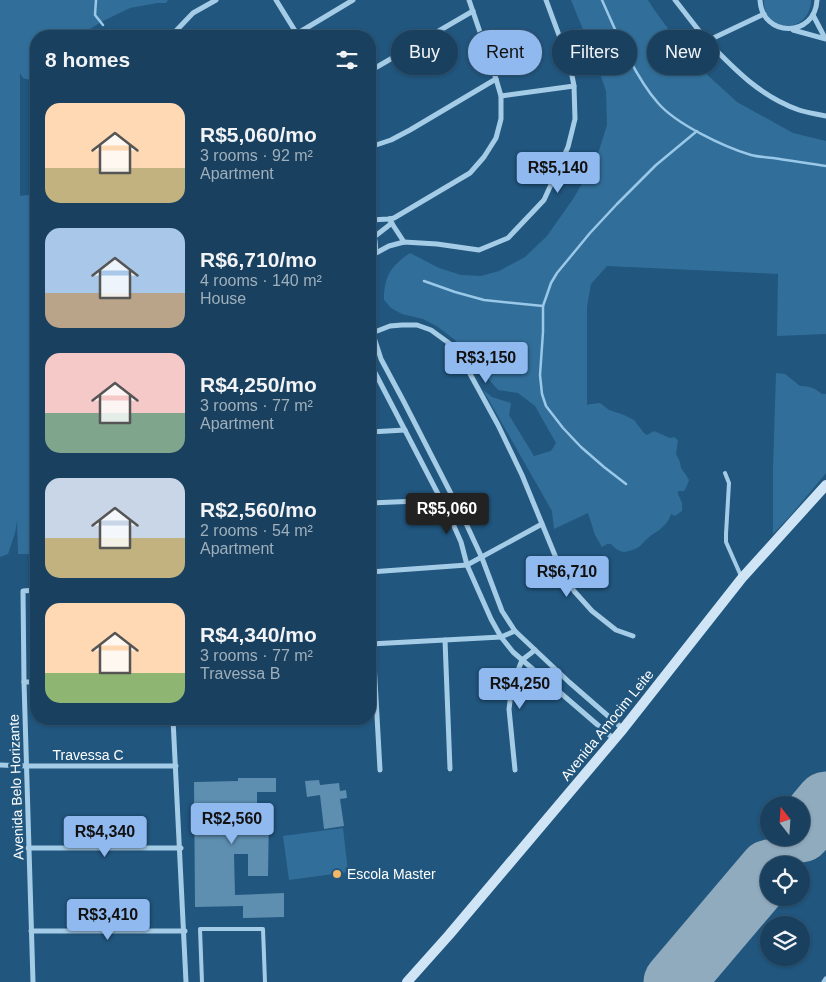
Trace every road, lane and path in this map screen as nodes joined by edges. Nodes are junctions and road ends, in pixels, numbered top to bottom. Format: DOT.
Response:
graph roads {
  1 [pos="216,0"];
  2 [pos="276,0"];
  3 [pos="353,0"];
  4 [pos="469,0"];
  5 [pos="546,0"];
  6 [pos="675,0"];
  7 [pos="760,0"];
  8 [pos="817,0"];
  9 [pos="473,11"];
  10 [pos="764,14"];
  11 [pos="813,15"];
  12 [pos="790,29"];
  13 [pos="177,30"];
  14 [pos="292,30"];
  15 [pos="303,30"];
  16 [pos="698,30"];
  17 [pos="719,35"];
  18 [pos="826,38"];
  19 [pos="719,53"];
  20 [pos="376,68"];
  21 [pos="496,79"];
  22 [pos="574,86"];
  23 [pos="501,96"];
  24 [pos="826,116"];
  25 [pos="376,145"];
  26 [pos="376,220"];
  27 [pos="390,221"];
  28 [pos="376,235"];
  29 [pos="404,242"];
  30 [pos="376,246"];
  31 [pos="376,253"];
  32 [pos="376,331"];
  33 [pos="376,344"];
  34 [pos="376,374"];
  35 [pos="405,430"];
  36 [pos="376,432"];
  37 [pos="725,473"];
  38 [pos="826,485"];
  39 [pos="442,500"];
  40 [pos="376,503"];
  41 [pos="542,524"];
  42 [pos="482,558"];
  43 [pos="467,565"];
  44 [pos="376,572"];
  45 [pos="742,578"];
  46 [pos="30,590"];
  47 [pos="515,631"];
  48 [pos="633,636"];
  49 [pos="501,637"];
  50 [pos="445,640"];
  51 [pos="376,644"];
  52 [pos="535,650"];
  53 [pos="522,660"];
  54 [pos="24,682"];
  55 [pos="30,682"];
  56 [pos="376,707"];
  57 [pos="173,725"];
  58 [pos="623,729"];
  59 [pos="614,740"];
  60 [pos="0,765"];
  61 [pos="27,766"];
  62 [pos="176,766"];
  63 [pos="450,769"];
  64 [pos="380,770"];
  65 [pos="515,770"];
  66 [pos="28,848"];
  67 [pos="181,848"];
  68 [pos="32,931"];
  69 [pos="185,931"];
  70 [pos="33,982"];
  71 [pos="186,982"];
  72 [pos="202,982"];
  73 [pos="265,982"];
  74 [pos="407,982"];
  1 -- 13 [label="street"];
  2 -- 14 [label="street"];
  3 -- 15 [label="street"];
  4 -- 9 [label="street"];
  5 -- 22 [label="street"];
  6 -- 16 [label="street"];
  7 -- 10 [label="street"];
  8 -- 11 [label="street"];
  9 -- 20 [label="street"];
  9 -- 21 [label="street"];
  10 -- 12 [label="street"];
  10 -- 17 [label="street"];
  11 -- 12 [label="street"];
  11 -- 18 [label="street"];
  12 -- 18 [label="street"];
  19 -- 24 [label="street"];
  21 -- 23 [label="street"];
  21 -- 25 [label="street"];
  22 -- 23 [label="street"];
  22 -- 29 [label="street"];
  23 -- 27 [label="street"];
  26 -- 27 [label="street"];
  27 -- 28 [label="street"];
  27 -- 29 [label="street"];
  29 -- 31 [label="street"];
  30 -- 31 [label="street"];
  32 -- 41 [label="street"];
  33 -- 42 [label="street"];
  34 -- 35 [label="street"];
  35 -- 36 [label="street"];
  35 -- 39 [label="street"];
  37 -- 45 [label="lane"];
  38 -- 45 [label="street, Avenida Amocim Leite"];
  39 -- 40 [label="street"];
  39 -- 43 [label="street"];
  41 -- 42 [label="street"];
  41 -- 48 [label="street"];
  42 -- 43 [label="street"];
  42 -- 47 [label="street"];
  43 -- 44 [label="street"];
  43 -- 49 [label="street"];
  45 -- 58 [label="street, Avenida Amocim Leite"];
  46 -- 54 [label="street, Avenida Belo Horizante"];
  47 -- 49 [label="street"];
  47 -- 52 [label="street"];
  49 -- 50 [label="street"];
  49 -- 53 [label="street"];
  50 -- 51 [label="street"];
  50 -- 63 [label="street"];
  52 -- 53 [label="street"];
  52 -- 58 [label="street"];
  53 -- 59 [label="street"];
  53 -- 65 [label="street"];
  54 -- 55 [label="street"];
  54 -- 61 [label="street, Avenida Belo Horizante"];
  56 -- 64 [label="street"];
  57 -- 62 [label="street"];
  58 -- 59 [label="street, Avenida Amocim Leite"];
  59 -- 74 [label="street, Avenida Amocim Leite"];
  60 -- 61 [label="street, Travessa C"];
  61 -- 62 [label="street, Travessa C"];
  61 -- 66 [label="street, Avenida Belo Horizante"];
  62 -- 67 [label="street"];
  66 -- 67 [label="street"];
  66 -- 68 [label="street, Avenida Belo Horizante"];
  67 -- 69 [label="street"];
  68 -- 69 [label="street"];
  68 -- 70 [label="street, Avenida Belo Horizante"];
  69 -- 71 [label="street"];
  72 -- 73 [label="lane"];
}
